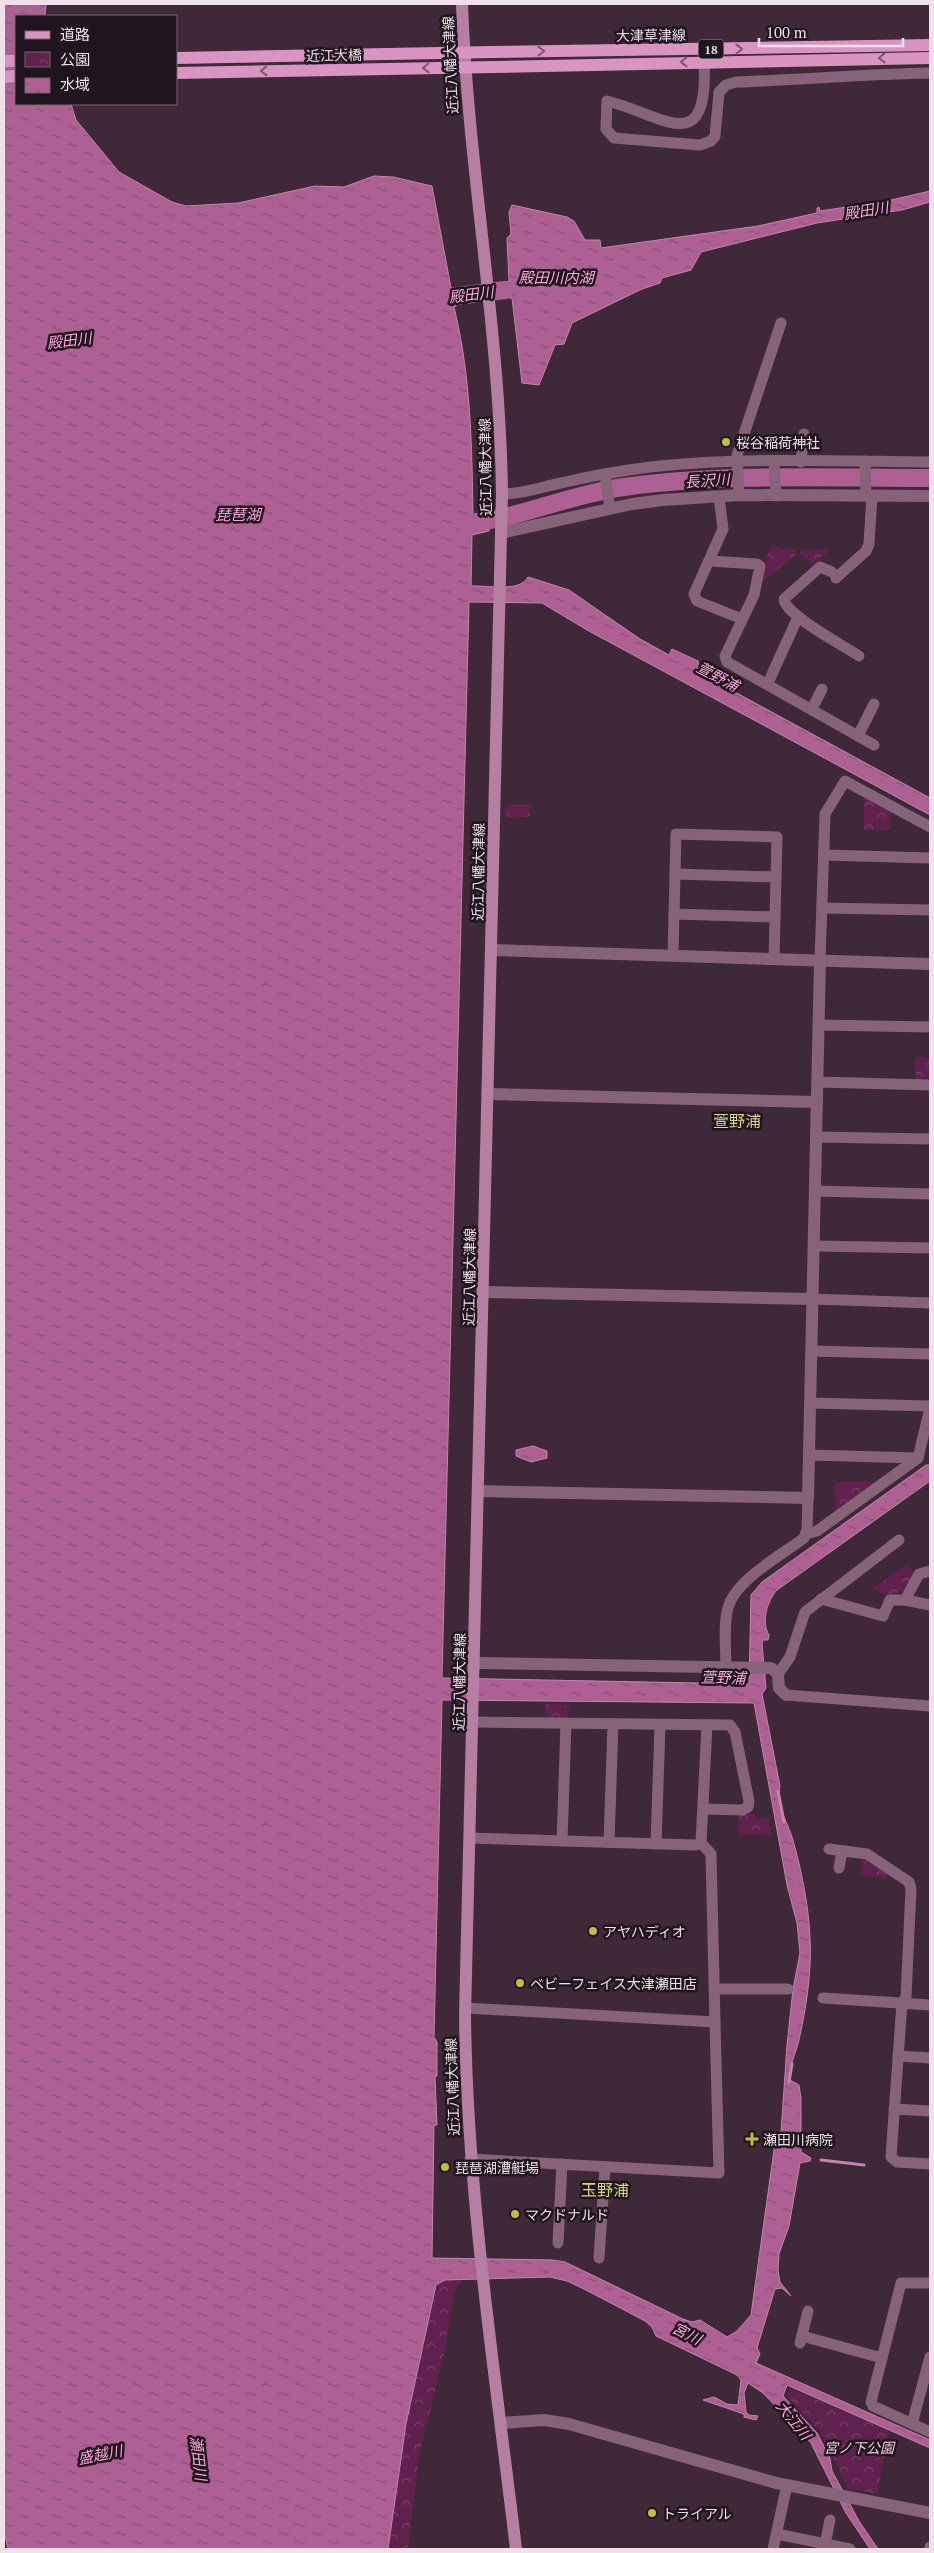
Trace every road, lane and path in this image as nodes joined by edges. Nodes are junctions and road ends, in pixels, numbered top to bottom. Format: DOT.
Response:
graph roads {
  1 [pos="462,4"];
  2 [pos="930,45"];
  3 [pos="492,52"];
  4 [pos="178,58"];
  5 [pos="930,58"];
  6 [pos="704,62"];
  7 [pos="493,67"];
  8 [pos="178,73"];
  9 [pos="930,73"];
  10 [pos="782,322"];
  11 [pos="804,434"];
  12 [pos="801,462"];
  13 [pos="930,462"];
  14 [pos="737,463"];
  15 [pos="865,463"];
  16 [pos="774,465"];
  17 [pos="605,476"];
  18 [pos="739,492"];
  19 [pos="776,493"];
  20 [pos="868,494"];
  21 [pos="930,496"];
  22 [pos="719,497"];
  23 [pos="502,499"];
  24 [pos="610,505"];
  25 [pos="501,532"];
  26 [pos="710,562"];
  27 [pos="798,617"];
  28 [pos="742,619"];
  29 [pos="859,656"];
  30 [pos="768,683"];
  31 [pos="822,690"];
  32 [pos="874,704"];
  33 [pos="812,710"];
  34 [pos="858,736"];
  35 [pos="874,745"];
  36 [pos="930,828"];
  37 [pos="824,855"];
  38 [pos="930,858"];
  39 [pos="675,874"];
  40 [pos="776,877"];
  41 [pos="822,908"];
  42 [pos="930,910"];
  43 [pos="674,914"];
  44 [pos="775,917"];
  45 [pos="491,950"];
  46 [pos="673,956"];
  47 [pos="774,959"];
  48 [pos="820,961"];
  49 [pos="930,964"];
  50 [pos="819,1024"];
  51 [pos="930,1028"];
  52 [pos="818,1082"];
  53 [pos="930,1085"];
  54 [pos="488,1094"];
  55 [pos="817,1102"];
  56 [pos="816,1137"];
  57 [pos="930,1140"];
  58 [pos="815,1191"];
  59 [pos="930,1194"];
  60 [pos="814,1246"];
  61 [pos="930,1248"];
  62 [pos="484,1292"];
  63 [pos="812,1299"];
  64 [pos="930,1302"];
  65 [pos="811,1351"];
  66 [pos="930,1354"];
  67 [pos="810,1403"];
  68 [pos="930,1407"];
  69 [pos="923,1454"];
  70 [pos="809,1455"];
  71 [pos="478,1490"];
  72 [pos="808,1498"];
  73 [pos="806,1534"];
  74 [pos="899,1540"];
  75 [pos="930,1571"];
  76 [pos="821,1599"];
  77 [pos="905,1600"];
  78 [pos="930,1605"];
  79 [pos="726,1667"];
  80 [pos="475,1668"];
  81 [pos="778,1674"];
  82 [pos="786,1695"];
  83 [pos="930,1706"];
  84 [pos="473,1722"];
  85 [pos="566,1723"];
  86 [pos="613,1724"];
  87 [pos="660,1725"];
  88 [pos="707,1725"];
  89 [pos="704,1809"];
  90 [pos="470,1838"];
  91 [pos="562,1841"];
  92 [pos="609,1842"];
  93 [pos="701,1843"];
  94 [pos="656,1844"];
  95 [pos="829,1849"];
  96 [pos="842,1851"];
  97 [pos="840,1868"];
  98 [pos="788,1989"];
  99 [pos="715,1990"];
  100 [pos="823,1998"];
  101 [pos="902,2003"];
  102 [pos="930,2005"];
  103 [pos="466,2008"];
  104 [pos="716,2022"];
  105 [pos="898,2056"];
  106 [pos="930,2058"];
  107 [pos="894,2109"];
  108 [pos="930,2111"];
  109 [pos="470,2159"];
  110 [pos="562,2164"];
  111 [pos="930,2164"];
  112 [pos="605,2166"];
  113 [pos="558,2243"];
  114 [pos="599,2258"];
  115 [pos="930,2283"];
  116 [pos="808,2311"];
  117 [pos="930,2357"];
  118 [pos="882,2358"];
  119 [pos="926,2391"];
  120 [pos="501,2423"];
  121 [pos="912,2424"];
  122 [pos="930,2432"];
  123 [pos="787,2485"];
  124 [pos="930,2513"];
  125 [pos="830,2520"];
  126 [pos="776,2534"];
  127 [pos="825,2544"];
  128 [pos="516,2549"];
  129 [pos="773,2549"];
  130 [pos="850,2549"];
  1 -- 23 [label="main road, 近江八幡大津線"];
  3 -- 2 [label="main road, 大津草津線 / 18, one-way"];
  3 -- 4 [label="main road, 近江大橋 / 18, bridge"];
  5 -- 6 [label="main road, 大津草津線 / 18, one-way"];
  6 -- 7 [label="main road, 大津草津線 / 18, one-way"];
  6 -- 9 [label="street"];
  7 -- 8 [label="main road, 近江大橋 / 18, one-way, bridge"];
  10 -- 14 [label="street"];
  11 -- 12 [label="street"];
  12 -- 15 [label="street"];
  12 -- 16 [label="street"];
  13 -- 15 [label="street"];
  14 -- 16 [label="street"];
  14 -- 17 [label="street"];
  14 -- 18 [label="street"];
  15 -- 20 [label="street"];
  16 -- 19 [label="street"];
  17 -- 23 [label="street"];
  17 -- 24 [label="street"];
  18 -- 19 [label="street"];
  18 -- 22 [label="street"];
  19 -- 20 [label="street"];
  20 -- 21 [label="street"];
  20 -- 27 [label="street"];
  22 -- 24 [label="street"];
  22 -- 26 [label="street"];
  23 -- 25 [label="main road, 近江八幡大津線"];
  24 -- 25 [label="street"];
  25 -- 45 [label="main road, 近江八幡大津線"];
  26 -- 28 [label="street"];
  26 -- 28 [label="street"];
  27 -- 29 [label="street"];
  27 -- 30 [label="street"];
  28 -- 30 [label="street"];
  30 -- 33 [label="street"];
  31 -- 33 [label="street"];
  32 -- 34 [label="street"];
  33 -- 34 [label="street"];
  34 -- 35 [label="street"];
  36 -- 37 [label="street"];
  37 -- 38 [label="street"];
  37 -- 41 [label="street"];
  39 -- 40 [label="street"];
  39 -- 40 [label="street"];
  39 -- 43 [label="street"];
  40 -- 44 [label="street"];
  41 -- 42 [label="street"];
  41 -- 48 [label="street"];
  43 -- 44 [label="street"];
  43 -- 46 [label="street"];
  44 -- 47 [label="street"];
  45 -- 46 [label="street"];
  45 -- 54 [label="main road, 近江八幡大津線"];
  46 -- 47 [label="street"];
  47 -- 48 [label="street"];
  48 -- 49 [label="street"];
  48 -- 50 [label="street"];
  50 -- 51 [label="street"];
  50 -- 52 [label="street"];
  52 -- 53 [label="street"];
  52 -- 55 [label="street"];
  54 -- 55 [label="street"];
  54 -- 62 [label="main road, 近江八幡大津線"];
  55 -- 56 [label="street"];
  56 -- 57 [label="street"];
  56 -- 58 [label="street"];
  58 -- 59 [label="street"];
  58 -- 60 [label="street"];
  60 -- 61 [label="street"];
  60 -- 63 [label="street"];
  62 -- 63 [label="street"];
  62 -- 71 [label="main road, 近江八幡大津線"];
  63 -- 64 [label="street"];
  63 -- 65 [label="street"];
  65 -- 66 [label="street"];
  65 -- 67 [label="street"];
  67 -- 68 [label="street"];
  67 -- 70 [label="street"];
  68 -- 69 [label="street"];
  69 -- 70 [label="street"];
  69 -- 73 [label="street"];
  70 -- 72 [label="street"];
  71 -- 72 [label="street"];
  71 -- 80 [label="main road, 近江八幡大津線"];
  72 -- 73 [label="street"];
  73 -- 79 [label="street"];
  74 -- 76 [label="street"];
  75 -- 77 [label="street"];
  76 -- 77 [label="street"];
  76 -- 81 [label="street"];
  77 -- 78 [label="street"];
  79 -- 80 [label="street"];
  79 -- 81 [label="street"];
  80 -- 84 [label="main road, 近江八幡大津線"];
  81 -- 82 [label="street"];
  82 -- 83 [label="street"];
  84 -- 85 [label="street"];
  84 -- 90 [label="main road, 近江八幡大津線"];
  85 -- 86 [label="street"];
  85 -- 91 [label="street"];
  86 -- 87 [label="street"];
  86 -- 92 [label="street"];
  87 -- 88 [label="street"];
  87 -- 94 [label="street"];
  88 -- 89 [label="street"];
  88 -- 89 [label="street"];
  89 -- 93 [label="street"];
  90 -- 91 [label="street"];
  90 -- 103 [label="main road, 近江八幡大津線"];
  91 -- 92 [label="street"];
  92 -- 94 [label="street"];
  93 -- 94 [label="street"];
  93 -- 99 [label="street"];
  95 -- 96 [label="street"];
  96 -- 97 [label="street"];
  96 -- 101 [label="street"];
  98 -- 99 [label="street"];
  99 -- 104 [label="street"];
  100 -- 101 [label="street"];
  101 -- 102 [label="street"];
  101 -- 105 [label="street"];
  103 -- 104 [label="street"];
  103 -- 109 [label="main road, 近江八幡大津線"];
  104 -- 112 [label="street"];
  105 -- 106 [label="street"];
  105 -- 107 [label="street"];
  107 -- 108 [label="street"];
  107 -- 111 [label="street"];
  109 -- 110 [label="street"];
  109 -- 120 [label="main road, 近江八幡大津線"];
  110 -- 112 [label="street"];
  110 -- 113 [label="street"];
  112 -- 114 [label="street"];
  115 -- 118 [label="street"];
  116 -- 118 [label="street"];
  117 -- 119 [label="street"];
  118 -- 121 [label="street"];
  119 -- 121 [label="street"];
  120 -- 123 [label="street"];
  120 -- 128 [label="main road, 近江八幡大津線"];
  121 -- 122 [label="street"];
  123 -- 124 [label="street"];
  123 -- 126 [label="street"];
  125 -- 127 [label="street"];
  126 -- 127 [label="street"];
  126 -- 129 [label="street"];
  127 -- 130 [label="street"];
}
